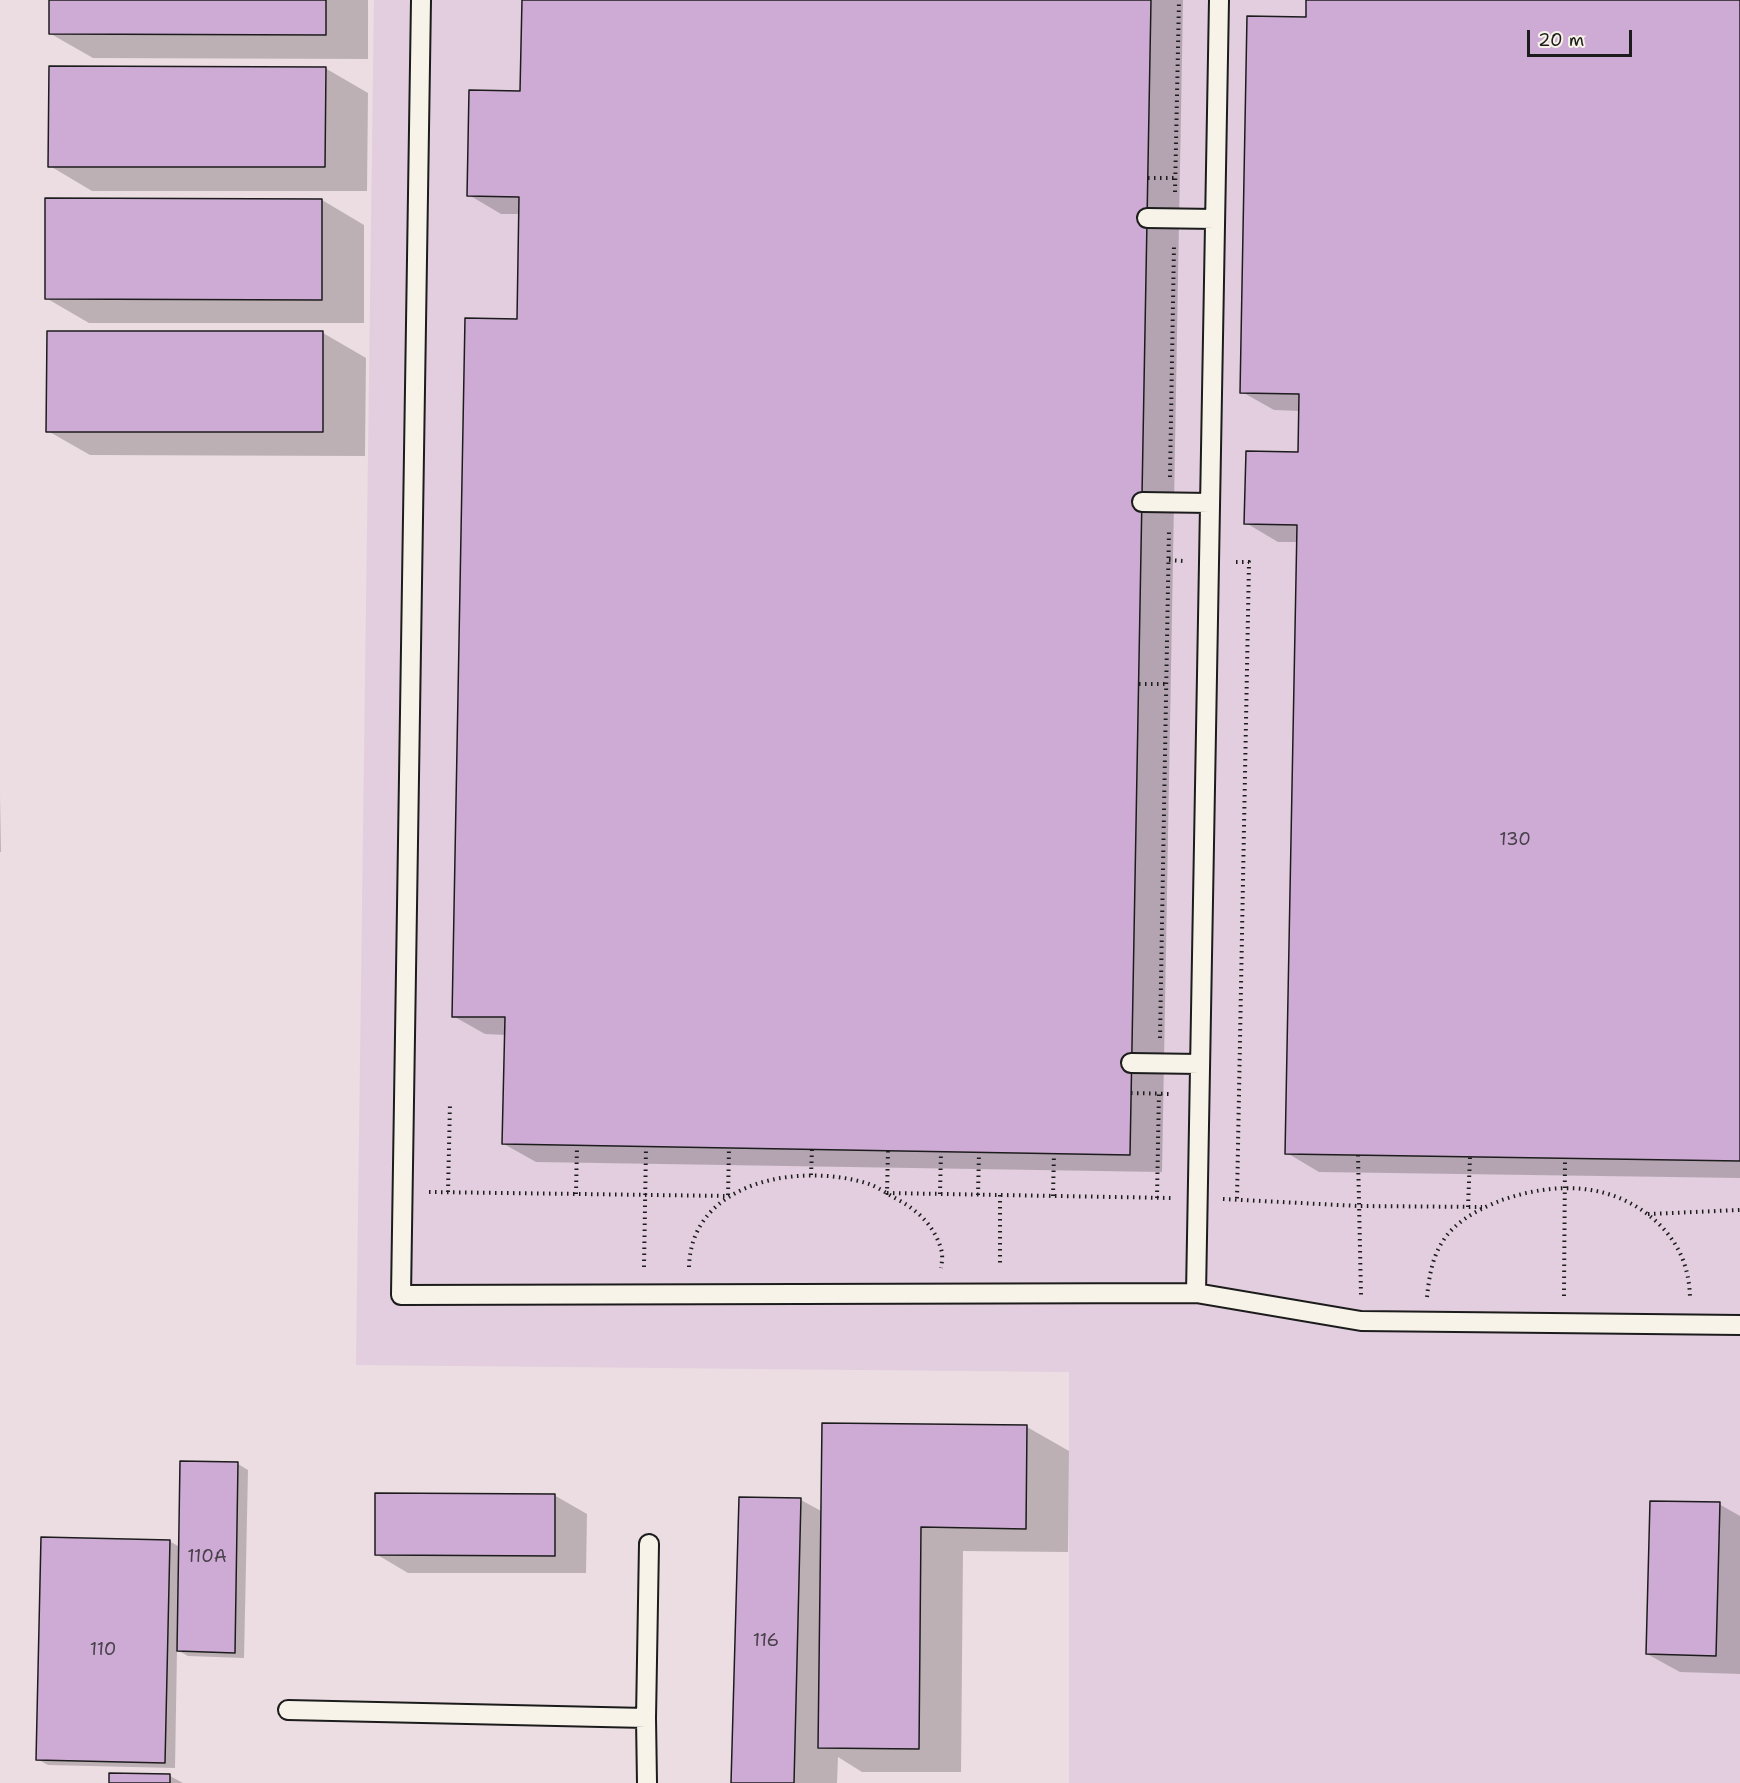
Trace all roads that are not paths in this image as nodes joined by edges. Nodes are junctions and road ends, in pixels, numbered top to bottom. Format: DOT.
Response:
graph roads {
  1 [pos="421,0"];
  2 [pos="1219,0"];
  3 [pos="1147,218"];
  4 [pos="1215,219"];
  5 [pos="1142,502"];
  6 [pos="1210,503"];
  7 [pos="1131,1063"];
  8 [pos="1200,1064"];
  9 [pos="1196,1293"];
  10 [pos="1740,1325"];
  11 [pos="649,1544"];
  12 [pos="288,1710"];
  13 [pos="646,1718"];
  14 [pos="647,1783"];
  1 -- 9 [label="lane"];
  2 -- 4 [label="lane"];
  3 -- 4 [label="lane"];
  4 -- 6 [label="lane"];
  5 -- 6 [label="lane"];
  6 -- 8 [label="lane"];
  7 -- 8 [label="lane"];
  8 -- 9 [label="lane"];
  9 -- 10 [label="lane"];
  11 -- 13 [label="lane"];
  12 -- 13 [label="lane"];
  13 -- 14 [label="lane"];
}
